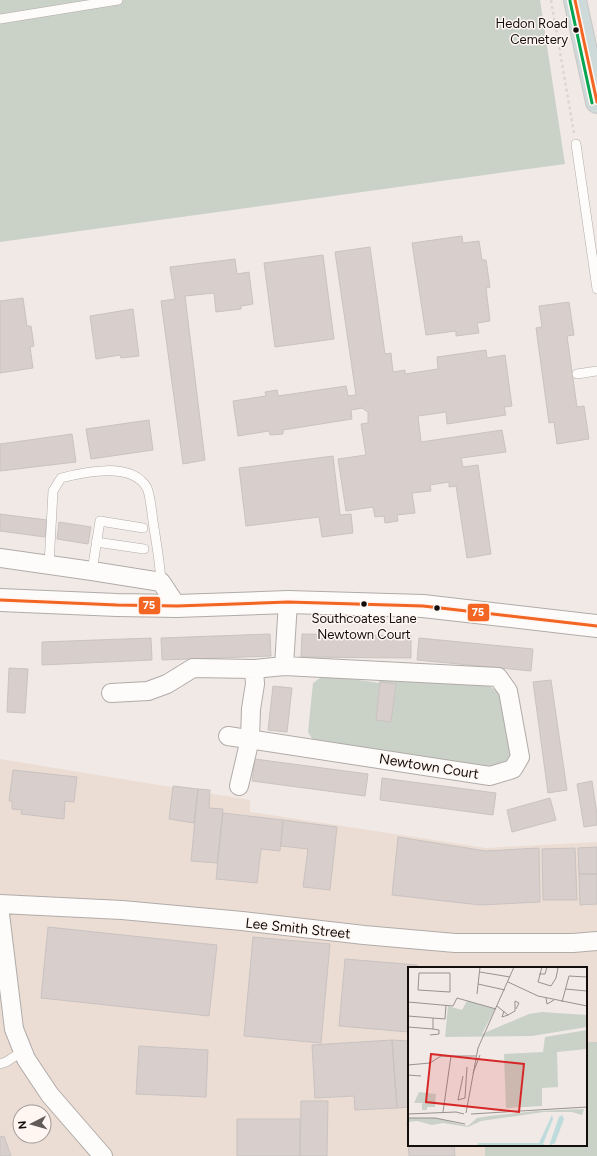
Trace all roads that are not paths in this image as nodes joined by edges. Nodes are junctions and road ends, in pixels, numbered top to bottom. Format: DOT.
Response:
graph roads {
  1 [pos="118,0"];
  2 [pos="575,0"];
  3 [pos="0,19"];
  4 [pos="597,102"];
  5 [pos="576,144"];
  6 [pos="597,289"];
  7 [pos="597,371"];
  8 [pos="578,374"];
  9 [pos="143,528"];
  10 [pos="96,542"];
  11 [pos="144,549"];
  12 [pos="0,558"];
  13 [pos="49,565"];
  14 [pos="92,571"];
  15 [pos="161,582"];
  16 [pos="0,600"];
  17 [pos="288,602"];
  18 [pos="177,606"];
  19 [pos="597,626"];
  20 [pos="284,666"];
  21 [pos="254,669"];
  22 [pos="111,693"];
  23 [pos="228,736"];
  24 [pos="250,739"];
  25 [pos="239,786"];
  26 [pos="0,904"];
  27 [pos="0,914"];
  28 [pos="597,942"];
  29 [pos="4,972"];
  30 [pos="24,1055"];
  31 [pos="0,1064"];
  32 [pos="102,1156"];
  1 -- 3 [label="lane"];
  2 -- 4 [label="highway"];
  5 -- 6 [label="lane"];
  7 -- 8 [label="lane"];
  9 -- 10 [label="lane"];
  10 -- 11 [label="lane"];
  10 -- 14 [label="lane"];
  12 -- 13 [label="street"];
  13 -- 14 [label="street"];
  13 -- 15 [label="lane"];
  14 -- 15 [label="street"];
  15 -- 18 [label="street"];
  16 -- 18 [label="street"];
  17 -- 18 [label="street"];
  17 -- 19 [label="street"];
  17 -- 20 [label="street"];
  20 -- 21 [label="street, Newtown Court"];
  20 -- 24 [label="street, Newtown Court"];
  21 -- 22 [label="street, Newtown Court"];
  21 -- 24 [label="street"];
  23 -- 24 [label="street, Newtown Court"];
  24 -- 25 [label="street"];
  26 -- 28 [label="street, Lee Smith Street"];
  27 -- 29 [label="street"];
  29 -- 30 [label="street"];
  30 -- 31 [label="lane"];
  30 -- 32 [label="street"];
}
